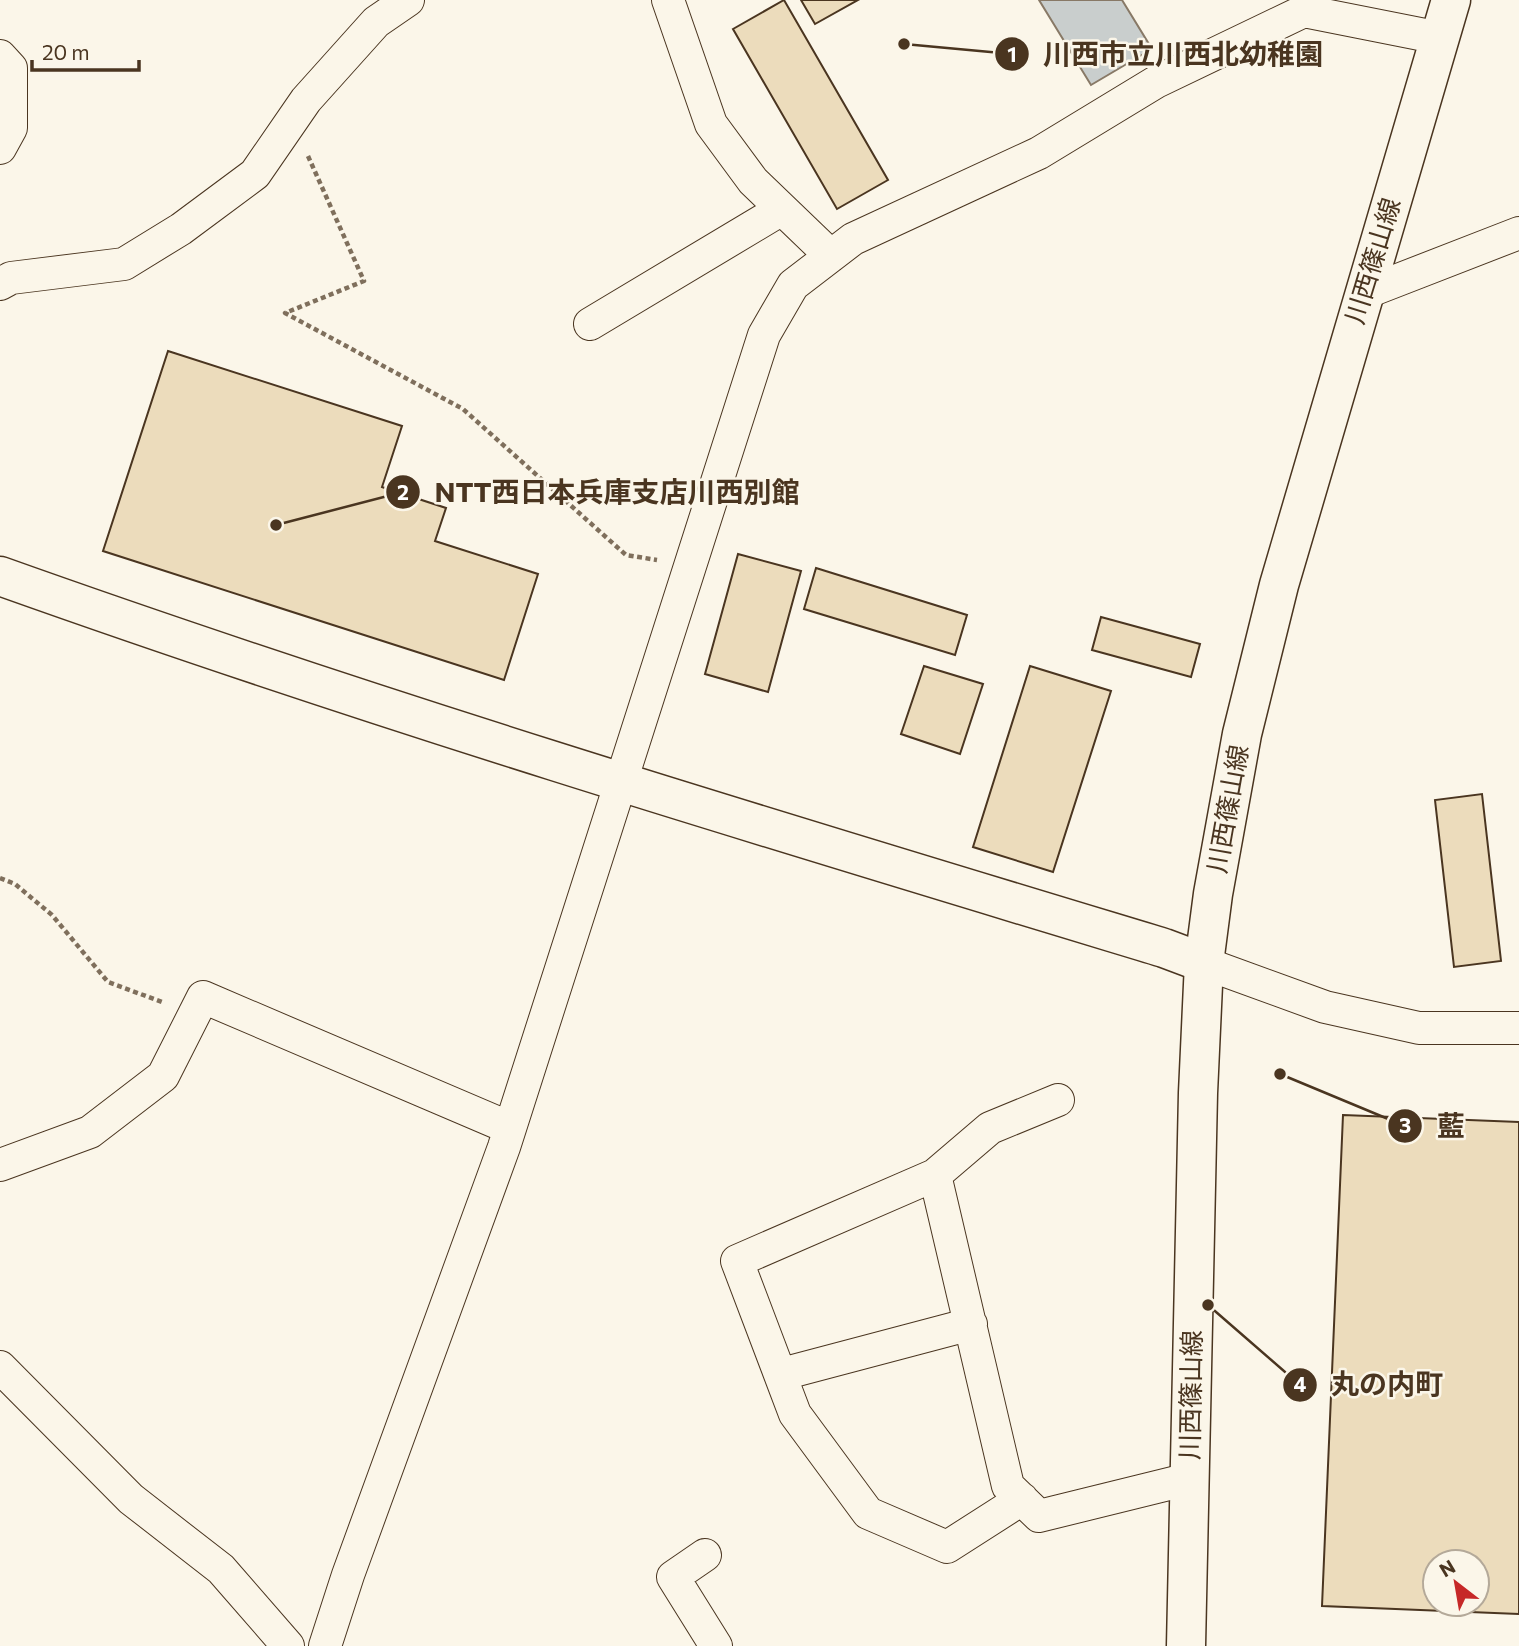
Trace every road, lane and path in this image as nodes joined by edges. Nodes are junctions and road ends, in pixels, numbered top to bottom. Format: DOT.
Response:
graph roads {
  1 [pos="408,0"];
  2 [pos="668,0"];
  3 [pos="1451,0"];
  4 [pos="1440,38"];
  5 [pos="0,56"];
  6 [pos="292,121"];
  7 [pos="0,148"];
  8 [pos="782,209"];
  9 [pos="1519,233"];
  10 [pos="831,256"];
  11 [pos="0,284"];
  12 [pos="1362,295"];
  13 [pos="590,324"];
  14 [pos="692,567"];
  15 [pos="0,576"];
  16 [pos="621,784"];
  17 [pos="0,878"];
  18 [pos="1204,963"];
  19 [pos="195,1014"];
  20 [pos="1519,1028"];
  21 [pos="1058,1100"];
  22 [pos="510,1128"];
  23 [pos="0,1164"];
  24 [pos="935,1175"];
  25 [pos="971,1324"];
  26 [pos="0,1367"];
  27 [pos="782,1374"];
  28 [pos="1189,1479"];
  29 [pos="1022,1499"];
  30 [pos="705,1555"];
  31 [pos="288,1646"];
  32 [pos="325,1646"];
  33 [pos="716,1646"];
  34 [pos="1186,1646"];
  1 -- 6 [label="street"];
  2 -- 8 [label="street"];
  3 -- 4 [label="main road, 川西篠山線"];
  4 -- 10 [label="street"];
  4 -- 12 [label="main road, 川西篠山線"];
  5 -- 7 [label="street"];
  6 -- 11 [label="street"];
  6 -- 14 [label="path"];
  8 -- 10 [label="street"];
  8 -- 13 [label="street"];
  9 -- 12 [label="street"];
  10 -- 14 [label="street"];
  12 -- 18 [label="main road, 川西篠山線"];
  14 -- 16 [label="street"];
  15 -- 16 [label="main road"];
  16 -- 18 [label="main road"];
  16 -- 22 [label="street"];
  17 -- 19 [label="path"];
  18 -- 20 [label="street"];
  18 -- 28 [label="main road, 川西篠山線"];
  19 -- 22 [label="street"];
  19 -- 23 [label="street"];
  21 -- 24 [label="street"];
  22 -- 32 [label="street"];
  24 -- 25 [label="street"];
  24 -- 27 [label="street"];
  25 -- 27 [label="street"];
  25 -- 29 [label="street"];
  26 -- 31 [label="street"];
  27 -- 29 [label="street"];
  28 -- 29 [label="street"];
  28 -- 34 [label="main road, 川西篠山線"];
  30 -- 33 [label="street"];
}
